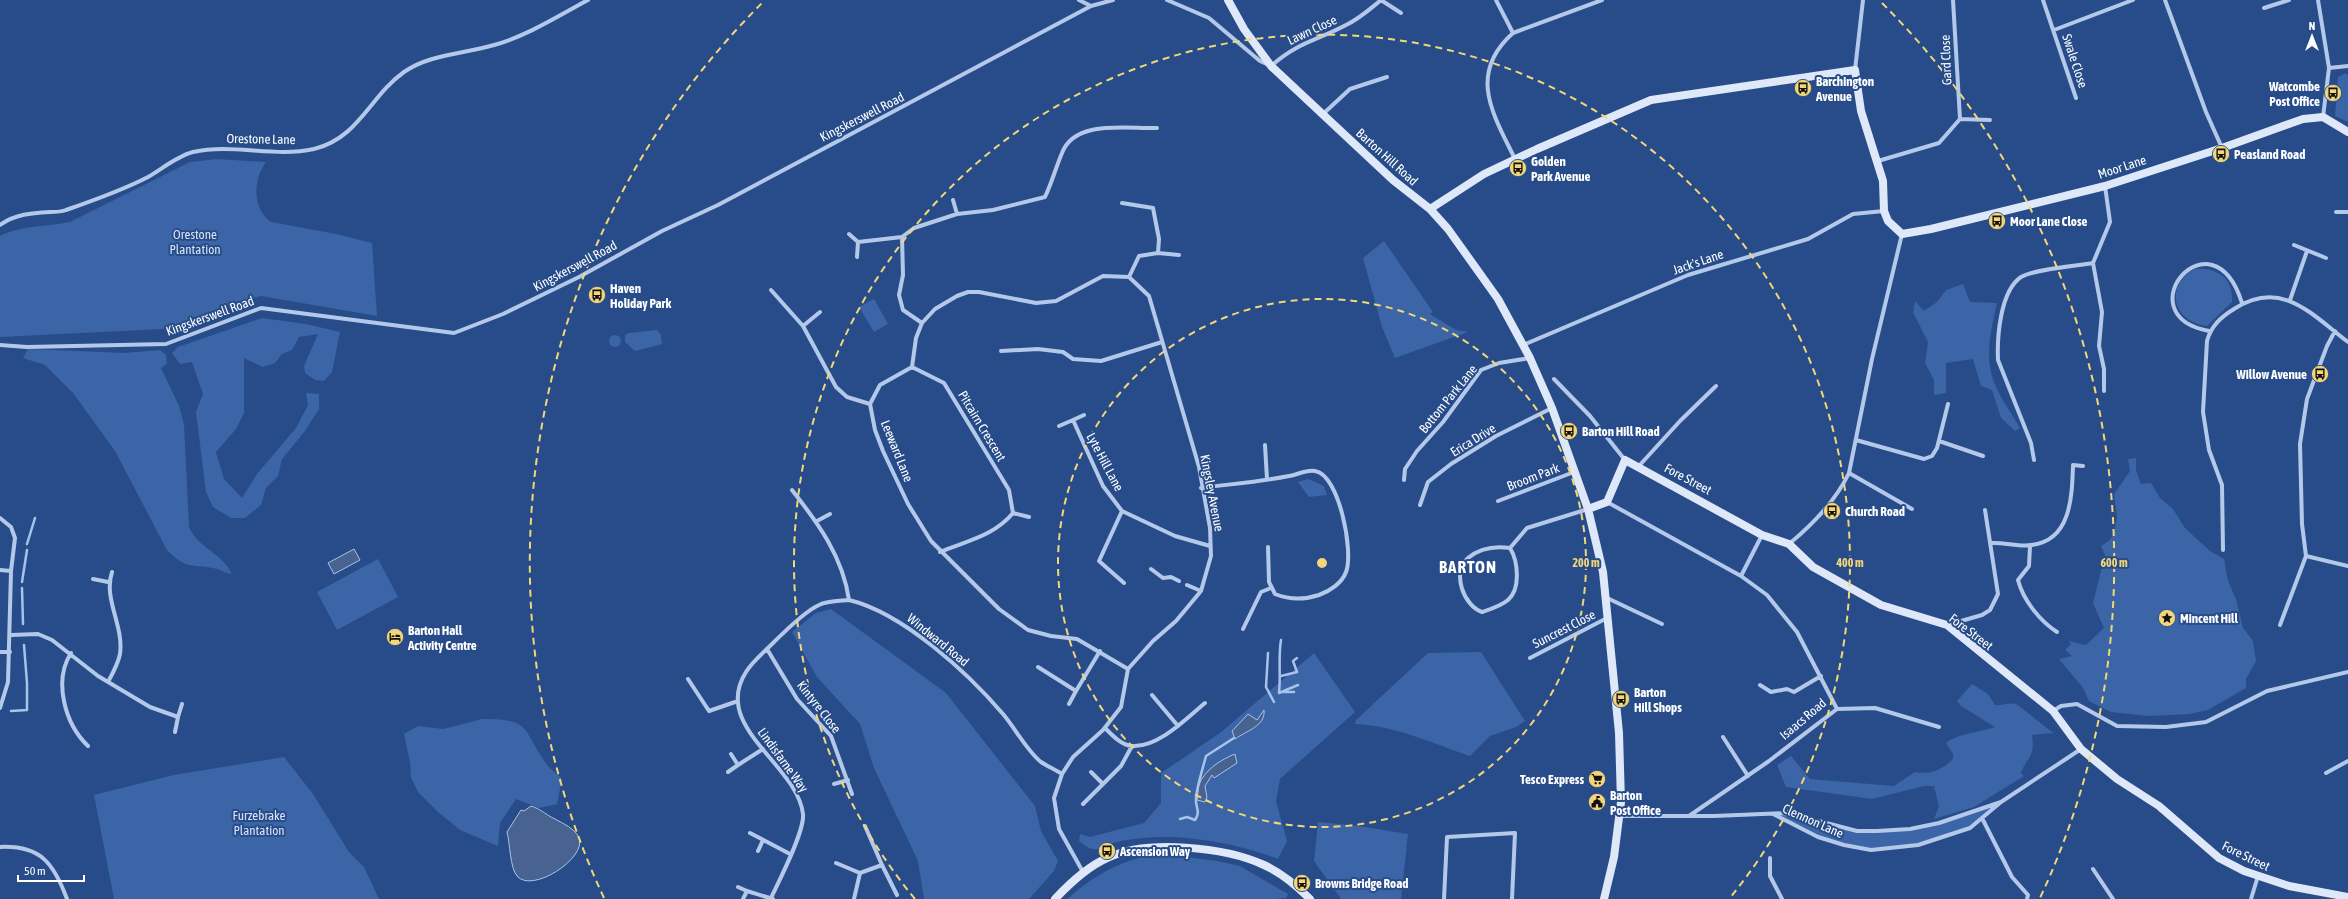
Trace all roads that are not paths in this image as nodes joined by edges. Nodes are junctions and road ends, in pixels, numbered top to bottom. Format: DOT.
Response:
graph roads {
  1 [pos="588,0"];
  2 [pos="1079,0"];
  3 [pos="1113,0"];
  4 [pos="1167,0"];
  5 [pos="1228,0"];
  6 [pos="1381,0"];
  7 [pos="1496,0"];
  8 [pos="1602,0"];
  9 [pos="1863,0"];
  10 [pos="1953,0"];
  11 [pos="2043,0"];
  12 [pos="2133,0"];
  13 [pos="2165,0"];
  14 [pos="2289,0"];
  15 [pos="2318,0"];
  16 [pos="1091,6"];
  17 [pos="2264,8"];
  18 [pos="1401,13"];
  19 [pos="2054,30"];
  20 [pos="1513,33"];
  21 [pos="1271,66"];
  22 [pos="2348,66"];
  23 [pos="2329,68"];
  24 [pos="1855,70"];
  25 [pos="1386,77"];
  26 [pos="2076,98"];
  27 [pos="1322,115"];
  28 [pos="2323,117"];
  29 [pos="1960,119"];
  30 [pos="1990,120"];
  31 [pos="1157,128"];
  32 [pos="2348,132"];
  33 [pos="2222,148"];
  34 [pos="1515,160"];
  35 [pos="1878,161"];
  36 [pos="2105,186"];
  37 [pos="952,200"];
  38 [pos="1122,203"];
  39 [pos="1430,209"];
  40 [pos="1884,211"];
  41 [pos="2336,212"];
  42 [pos="2348,212"];
  43 [pos="957,214"];
  44 [pos="0,225"];
  45 [pos="1900,232"];
  46 [pos="849,234"];
  47 [pos="902,237"];
  48 [pos="858,242"];
  49 [pos="2294,245"];
  50 [pos="2307,251"];
  51 [pos="1158,253"];
  52 [pos="1180,255"];
  53 [pos="857,257"];
  54 [pos="2326,258"];
  55 [pos="2093,263"];
  56 [pos="1129,277"];
  57 [pos="771,290"];
  58 [pos="2290,300"];
  59 [pos="2242,303"];
  60 [pos="820,312"];
  61 [pos="922,323"];
  62 [pos="803,326"];
  63 [pos="2210,331"];
  64 [pos="2335,331"];
  65 [pos="1162,342"];
  66 [pos="2348,342"];
  67 [pos="0,345"];
  68 [pos="1523,346"];
  69 [pos="1001,351"];
  70 [pos="1530,358"];
  71 [pos="912,367"];
  72 [pos="1554,379"];
  73 [pos="1716,386"];
  74 [pos="2104,391"];
  75 [pos="870,404"];
  76 [pos="1948,404"];
  77 [pos="1552,408"];
  78 [pos="1084,415"];
  79 [pos="1073,420"];
  80 [pos="1059,426"];
  81 [pos="1856,440"];
  82 [pos="1939,441"];
  83 [pos="1265,445"];
  84 [pos="1983,456"];
  85 [pos="1625,460"];
  86 [pos="2034,460"];
  87 [pos="2083,466"];
  88 [pos="1638,467"];
  89 [pos="1574,472"];
  90 [pos="1849,473"];
  91 [pos="1267,479"];
  92 [pos="1404,480"];
  93 [pos="1201,488"];
  94 [pos="792,490"];
  95 [pos="1498,501"];
  96 [pos="1607,502"];
  97 [pos="1420,505"];
  98 [pos="1588,509"];
  99 [pos="1912,509"];
  100 [pos="1985,510"];
  101 [pos="1122,511"];
  102 [pos="1013,513"];
  103 [pos="830,514"];
  104 [pos="1029,517"];
  105 [pos="0,518"];
  106 [pos="817,521"];
  107 [pos="1762,535"];
  108 [pos="1991,543"];
  109 [pos="1789,544"];
  110 [pos="1210,546"];
  111 [pos="2030,546"];
  112 [pos="1268,547"];
  113 [pos="1510,548"];
  114 [pos="2223,550"];
  115 [pos="940,552"];
  116 [pos="2306,556"];
  117 [pos="2348,566"];
  118 [pos="1151,569"];
  119 [pos="0,570"];
  120 [pos="11,570"];
  121 [pos="112,572"];
  122 [pos="1741,576"];
  123 [pos="93,579"];
  124 [pos="1179,581"];
  125 [pos="108,582"];
  126 [pos="1124,583"];
  127 [pos="1187,585"];
  128 [pos="1271,588"];
  129 [pos="1201,591"];
  130 [pos="1605,596"];
  131 [pos="849,600"];
  132 [pos="1607,618"];
  133 [pos="1662,624"];
  134 [pos="1947,625"];
  135 [pos="2280,625"];
  136 [pos="1243,629"];
  137 [pos="2057,632"];
  138 [pos="11,635"];
  139 [pos="767,649"];
  140 [pos="1100,651"];
  141 [pos="0,652"];
  142 [pos="10,652"];
  143 [pos="71,653"];
  144 [pos="1530,658"];
  145 [pos="1038,667"];
  146 [pos="1128,669"];
  147 [pos="2348,672"];
  148 [pos="1821,676"];
  149 [pos="688,679"];
  150 [pos="108,682"];
  151 [pos="1760,685"];
  152 [pos="1076,691"];
  153 [pos="1152,695"];
  154 [pos="738,701"];
  155 [pos="1205,702"];
  156 [pos="182,704"];
  157 [pos="1069,704"];
  158 [pos="0,708"];
  159 [pos="1837,709"];
  160 [pos="2053,711"];
  161 [pos="178,717"];
  162 [pos="1178,726"];
  163 [pos="1939,727"];
  164 [pos="1105,728"];
  165 [pos="174,732"];
  166 [pos="1723,737"];
  167 [pos="88,746"];
  168 [pos="1132,746"];
  169 [pos="762,749"];
  170 [pos="2080,749"];
  171 [pos="731,754"];
  172 [pos="2348,761"];
  173 [pos="738,765"];
  174 [pos="728,772"];
  175 [pos="1091,772"];
  176 [pos="2326,773"];
  177 [pos="1062,774"];
  178 [pos="1748,776"];
  179 [pos="848,780"];
  180 [pos="834,784"];
  181 [pos="1103,784"];
  182 [pos="852,794"];
  183 [pos="2001,802"];
  184 [pos="1083,804"];
  185 [pos="1772,814"];
  186 [pos="1621,816"];
  187 [pos="1689,816"];
  188 [pos="1982,820"];
  189 [pos="865,826"];
  190 [pos="750,833"];
  191 [pos="763,840"];
  192 [pos="0,847"];
  193 [pos="758,851"];
  194 [pos="790,854"];
  195 [pos="1770,858"];
  196 [pos="836,863"];
  197 [pos="882,865"];
  198 [pos="2093,869"];
  199 [pos="860,873"];
  200 [pos="1083,873"];
  201 [pos="2258,876"];
  202 [pos="738,888"];
  203 [pos="747,891"];
  204 [pos="897,895"];
  205 [pos="2348,897"];
  206 [pos="67,899"];
  207 [pos="743,899"];
  208 [pos="772,899"];
  209 [pos="854,899"];
  210 [pos="1055,899"];
  211 [pos="1310,899"];
  212 [pos="1444,899"];
  213 [pos="1512,899"];
  214 [pos="1604,899"];
  215 [pos="1782,899"];
  216 [pos="2027,899"];
  217 [pos="2113,899"];
  218 [pos="2251,899"];
  1 -- 44 [label="street, Orestone Lane"];
  2 -- 16 [label="street"];
  3 -- 16 [label="street, Kingskerswell Road"];
  4 -- 21 [label="street"];
  5 -- 21 [label="street, Barton Hill Road"];
  6 -- 18 [label="street, Lawn Close"];
  6 -- 21 [label="street, Lawn Close"];
  7 -- 20 [label="street"];
  8 -- 20 [label="street"];
  9 -- 24 [label="street"];
  10 -- 29 [label="street, Gard Close"];
  11 -- 19 [label="street, Swale Close"];
  12 -- 19 [label="street, Swale Close"];
  13 -- 33 [label="street"];
  14 -- 17 [label="street"];
  15 -- 23 [label="street"];
  16 -- 67 [label="street, Kingskerswell Road"];
  19 -- 26 [label="street, Swale Close"];
  20 -- 34 [label="street"];
  21 -- 27 [label="street, Barton Hill Road"];
  22 -- 23 [label="street"];
  23 -- 28 [label="street"];
  24 -- 34 [label="street"];
  24 -- 35 [label="street"];
  25 -- 27 [label="street"];
  27 -- 39 [label="street, Barton Hill Road"];
  28 -- 32 [label="street"];
  28 -- 33 [label="street, Moor Lane"];
  29 -- 30 [label="street"];
  29 -- 35 [label="street"];
  31 -- 43 [label="street"];
  33 -- 36 [label="street, Moor Lane"];
  34 -- 39 [label="street"];
  35 -- 40 [label="street"];
  36 -- 45 [label="street, Moor Lane"];
  36 -- 55 [label="street"];
  37 -- 43 [label="street"];
  38 -- 51 [label="street"];
  39 -- 68 [label="street, Barton Hill Road"];
  40 -- 45 [label="street"];
  40 -- 68 [label="street, Jack's Lane"];
  41 -- 42 [label="street"];
  43 -- 47 [label="street"];
  45 -- 81 [label="street"];
  46 -- 48 [label="street"];
  47 -- 48 [label="street"];
  47 -- 61 [label="street"];
  48 -- 53 [label="street"];
  49 -- 50 [label="street"];
  50 -- 54 [label="street"];
  50 -- 58 [label="street"];
  51 -- 52 [label="street"];
  51 -- 56 [label="street"];
  55 -- 74 [label="street"];
  55 -- 86 [label="street"];
  56 -- 61 [label="street"];
  56 -- 65 [label="street"];
  57 -- 62 [label="street"];
  58 -- 59 [label="street"];
  58 -- 64 [label="street"];
  59 -- 63 [label="street"];
  59 -- 63 [label="street"];
  60 -- 62 [label="street"];
  61 -- 71 [label="street"];
  62 -- 75 [label="street"];
  63 -- 114 [label="street"];
  64 -- 66 [label="street"];
  64 -- 116 [label="street"];
  65 -- 69 [label="street"];
  65 -- 93 [label="street, Kingsley Avenue"];
  68 -- 70 [label="street, Barton Hill Road"];
  70 -- 77 [label="street, Barton Hill Road"];
  70 -- 92 [label="street, Bottom Park Lane"];
  71 -- 75 [label="street"];
  71 -- 102 [label="street, Pitcairn Crescent"];
  72 -- 85 [label="street, Fore Street"];
  73 -- 88 [label="street"];
  75 -- 115 [label="street, Leeward Lane"];
  76 -- 82 [label="street"];
  77 -- 89 [label="street, Barton Hill Road"];
  77 -- 97 [label="street, Erica Drive"];
  78 -- 79 [label="street"];
  79 -- 80 [label="street"];
  79 -- 101 [label="street, Lyte Hill Lane"];
  81 -- 82 [label="street"];
  81 -- 90 [label="street"];
  82 -- 84 [label="street"];
  83 -- 91 [label="street"];
  85 -- 88 [label="street, Fore Street"];
  85 -- 96 [label="street"];
  87 -- 111 [label="street"];
  88 -- 107 [label="street, Fore Street"];
  89 -- 95 [label="street, Broom Park"];
  89 -- 98 [label="street, Barton Hill Road"];
  90 -- 99 [label="street"];
  90 -- 109 [label="street"];
  91 -- 93 [label="street"];
  91 -- 128 [label="street"];
  93 -- 110 [label="street, Kingsley Avenue"];
  94 -- 106 [label="street"];
  96 -- 98 [label="street"];
  96 -- 122 [label="street, Isaacs Road"];
  98 -- 113 [label="street"];
  98 -- 130 [label="street, Barton Hill Road"];
  100 -- 108 [label="street"];
  101 -- 110 [label="street, Lyte Hill Lane"];
  101 -- 126 [label="street"];
  102 -- 104 [label="street"];
  102 -- 115 [label="street"];
  103 -- 106 [label="street"];
  105 -- 120 [label="street"];
  106 -- 131 [label="street"];
  107 -- 109 [label="street, Fore Street"];
  107 -- 122 [label="street"];
  108 -- 111 [label="street"];
  108 -- 134 [label="street"];
  109 -- 134 [label="street, Fore Street"];
  110 -- 129 [label="street, Kingsley Avenue"];
  111 -- 137 [label="street"];
  112 -- 128 [label="street"];
  113 -- 113 [label="street"];
  115 -- 140 [label="street, Leeward Lane"];
  116 -- 117 [label="street"];
  116 -- 135 [label="street"];
  118 -- 124 [label="street"];
  119 -- 120 [label="street"];
  120 -- 138 [label="street"];
  121 -- 125 [label="street"];
  122 -- 148 [label="street, Isaacs Road"];
  123 -- 125 [label="street"];
  125 -- 150 [label="street"];
  127 -- 129 [label="street"];
  128 -- 136 [label="street"];
  129 -- 146 [label="street, Kingsley Avenue"];
  130 -- 132 [label="street, Barton Hill Road"];
  130 -- 133 [label="street"];
  131 -- 139 [label="street, Lindisfarne Way"];
  131 -- 177 [label="street, Windward Road"];
  132 -- 144 [label="street, Suncrest Close"];
  132 -- 186 [label="street, Barton Hill Road"];
  134 -- 160 [label="street, Fore Street"];
  138 -- 142 [label="street"];
  138 -- 143 [label="street"];
  139 -- 154 [label="street, Lindisfarne Way"];
  139 -- 179 [label="street, Kintyre Close"];
  140 -- 146 [label="street, Leeward Lane"];
  140 -- 152 [label="street"];
  141 -- 142 [label="street"];
  142 -- 158 [label="street"];
  143 -- 150 [label="street"];
  143 -- 167 [label="street"];
  145 -- 152 [label="street"];
  146 -- 164 [label="street"];
  147 -- 160 [label="street"];
  148 -- 151 [label="street"];
  148 -- 159 [label="street, Isaacs Road"];
  149 -- 154 [label="street"];
  150 -- 161 [label="street"];
  152 -- 157 [label="street"];
  153 -- 162 [label="street"];
  154 -- 169 [label="street, Lindisfarne Way"];
  155 -- 162 [label="street"];
  156 -- 161 [label="street"];
  159 -- 163 [label="street"];
  159 -- 178 [label="street, Isaacs Road"];
  160 -- 170 [label="street, Fore Street"];
  161 -- 165 [label="street"];
  162 -- 168 [label="street"];
  164 -- 168 [label="street"];
  164 -- 177 [label="street"];
  166 -- 178 [label="street"];
  168 -- 181 [label="street"];
  169 -- 173 [label="street"];
  169 -- 194 [label="street, Lindisfarne Way"];
  170 -- 183 [label="street, Clennon Lane"];
  170 -- 201 [label="street, Fore Street"];
  171 -- 173 [label="street"];
  172 -- 176 [label="street"];
  173 -- 174 [label="street"];
  175 -- 181 [label="street"];
  177 -- 200 [label="street"];
  178 -- 187 [label="street, Isaacs Road"];
  179 -- 180 [label="street"];
  179 -- 182 [label="street, Kintyre Close"];
  181 -- 184 [label="street"];
  183 -- 185 [label="street, Clennon Lane"];
  183 -- 188 [label="street, Clennon Lane"];
  185 -- 187 [label="street, Clennon Lane"];
  185 -- 188 [label="street, Clennon Lane"];
  186 -- 187 [label="street, Clennon Lane"];
  186 -- 214 [label="street, Barton Hill Road"];
  188 -- 216 [label="street"];
  189 -- 197 [label="street"];
  190 -- 191 [label="street"];
  191 -- 193 [label="street"];
  191 -- 194 [label="street"];
  192 -- 206 [label="street"];
  194 -- 208 [label="street, Lindisfarne Way"];
  195 -- 215 [label="street"];
  196 -- 199 [label="street"];
  197 -- 199 [label="street"];
  197 -- 204 [label="street"];
  198 -- 217 [label="street"];
  199 -- 209 [label="street"];
  200 -- 210 [label="street"];
  200 -- 211 [label="street"];
  201 -- 205 [label="street, Fore Street"];
  201 -- 218 [label="street"];
  202 -- 203 [label="street"];
  203 -- 207 [label="street"];
  203 -- 208 [label="street"];
  212 -- 213 [label="street"];
}
